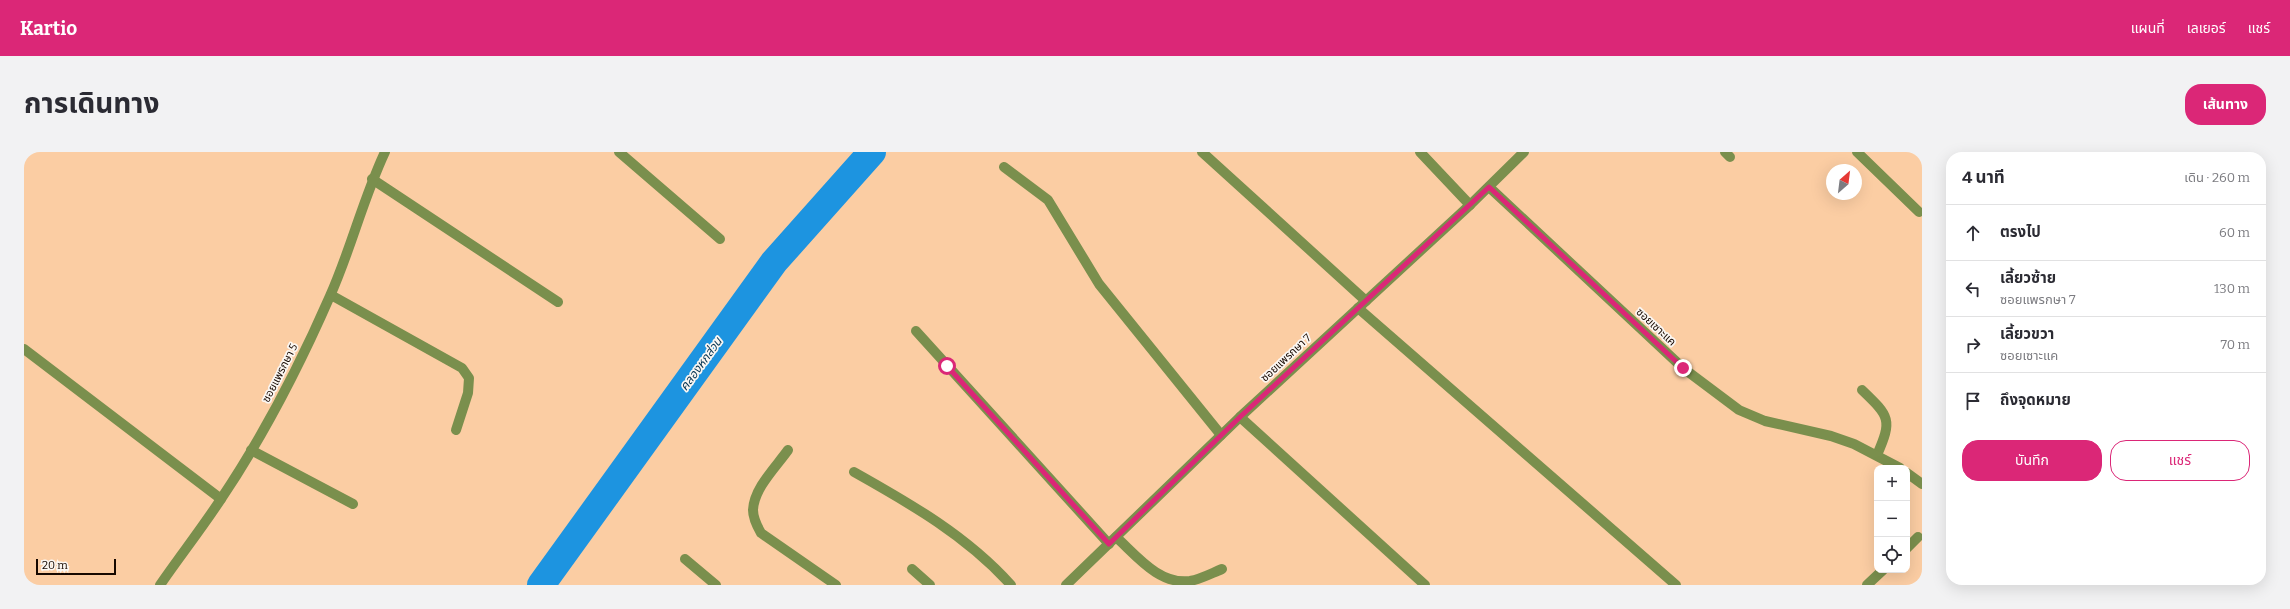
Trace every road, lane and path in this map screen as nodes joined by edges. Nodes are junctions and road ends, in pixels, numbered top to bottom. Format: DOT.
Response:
graph roads {
  1 [pos="384,152"];
  2 [pos="619,152"];
  3 [pos="1202,152"];
  4 [pos="1420,152"];
  5 [pos="1524,152"];
  6 [pos="1857,152"];
  7 [pos="1004,167"];
  8 [pos="372,179"];
  9 [pos="1489,187"];
  10 [pos="1470,205"];
  11 [pos="1919,212"];
  12 [pos="720,239"];
  13 [pos="331,295"];
  14 [pos="1366,301"];
  15 [pos="558,302"];
  16 [pos="1358,308"];
  17 [pos="916,331"];
  18 [pos="24,349"];
  19 [pos="1862,390"];
  20 [pos="1240,417"];
  21 [pos="456,430"];
  22 [pos="1221,435"];
  23 [pos="251,450"];
  24 [pos="788,450"];
  25 [pos="1877,455"];
  26 [pos="1895,465"];
  27 [pos="854,472"];
  28 [pos="1910,475"];
  29 [pos="1922,484"];
  30 [pos="222,499"];
  31 [pos="353,504"];
  32 [pos="1918,537"];
  33 [pos="1112,540"];
  34 [pos="1910,545"];
  35 [pos="685,558"];
  36 [pos="912,569"];
  37 [pos="1222,569"];
  38 [pos="1880,573"];
  39 [pos="1671,584"];
  40 [pos="160,585"];
  41 [pos="716,585"];
  42 [pos="836,585"];
  43 [pos="930,585"];
  44 [pos="1011,585"];
  45 [pos="1066,585"];
  46 [pos="1425,585"];
  47 [pos="1867,585"];
  1 -- 8 [label="street, ซอยแพรกษา 5"];
  2 -- 12 [label="street"];
  3 -- 14 [label="street"];
  4 -- 10 [label="street"];
  5 -- 9 [label="street, ซอยแพรกษา 7"];
  6 -- 11 [label="street"];
  7 -- 22 [label="street"];
  8 -- 13 [label="street, ซอยแพรกษา 5"];
  8 -- 15 [label="street"];
  9 -- 10 [label="street, ซอยแพรกษา 7"];
  9 -- 25 [label="street, ซอยเซาะแค"];
  10 -- 14 [label="street, ซอยแพรกษา 7"];
  13 -- 21 [label="street"];
  13 -- 23 [label="street, ซอยแพรกษา 5"];
  14 -- 16 [label="street, ซอยแพรกษา 7"];
  16 -- 20 [label="street, ซอยแพรกษา 7"];
  16 -- 39 [label="street"];
  17 -- 33 [label="street"];
  18 -- 30 [label="street"];
  19 -- 25 [label="street"];
  20 -- 22 [label="street, ซอยแพรกษา 7"];
  20 -- 46 [label="street"];
  22 -- 33 [label="street, ซอยแพรกษา 7"];
  23 -- 30 [label="street, ซอยแพรกษา 5"];
  23 -- 31 [label="street"];
  24 -- 42 [label="street"];
  25 -- 26 [label="street, ซอยเซาะแค"];
  27 -- 44 [label="street"];
  28 -- 29 [label="street"];
  30 -- 40 [label="street, ซอยแพรกษา 5"];
  32 -- 34 [label="street"];
  33 -- 37 [label="street"];
  33 -- 45 [label="street, ซอยแพรกษา 7"];
  35 -- 41 [label="street"];
  36 -- 43 [label="street"];
  38 -- 47 [label="street"];
}
